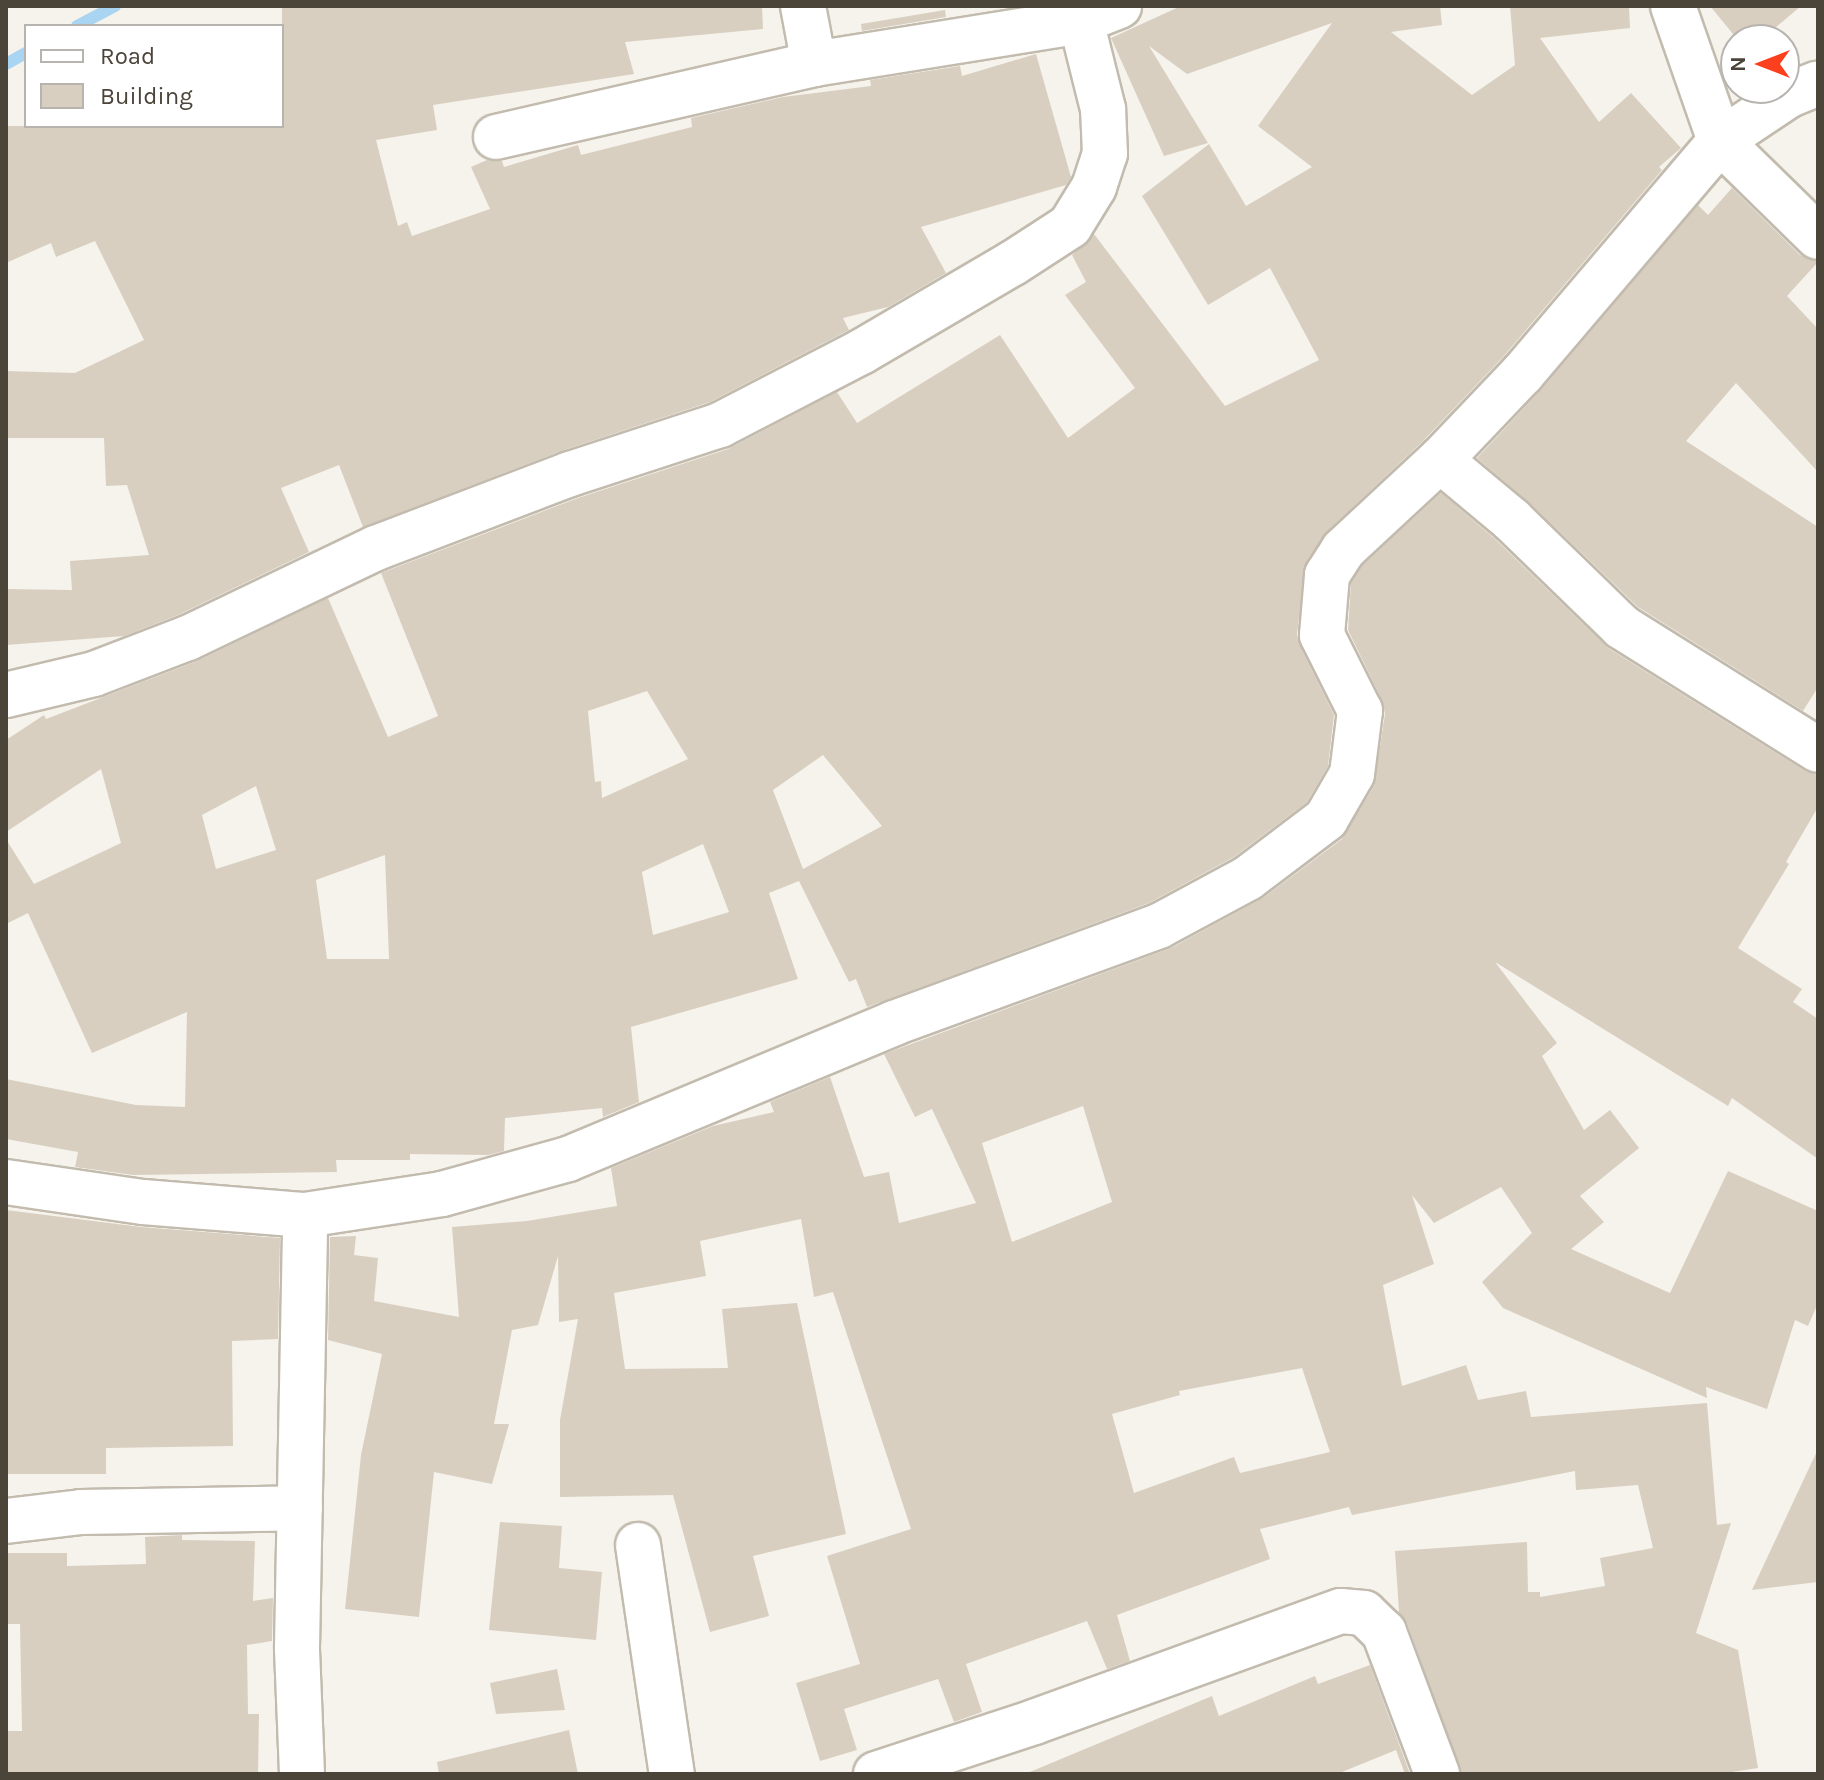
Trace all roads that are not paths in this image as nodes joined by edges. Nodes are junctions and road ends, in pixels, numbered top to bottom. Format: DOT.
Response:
graph roads {
  1 [pos="803,6"];
  2 [pos="1673,6"];
  3 [pos="1100,14"];
  4 [pos="814,64"];
  5 [pos="1818,83"];
  6 [pos="496,137"];
  7 [pos="1720,141"];
  8 [pos="1818,237"];
  9 [pos="1440,460"];
  10 [pos="6,695"];
  11 [pos="1818,750"];
  12 [pos="6,1182"];
  13 [pos="305,1215"];
  14 [pos="300,1508"];
  15 [pos="6,1521"];
  16 [pos="638,1545"];
  17 [pos="302,1774"];
  18 [pos="672,1774"];
  19 [pos="876,1774"];
  20 [pos="1437,1774"];
  1 -- 4 [label="street"];
  2 -- 7 [label="street"];
  3 -- 4 [label="street"];
  3 -- 10 [label="street"];
  4 -- 6 [label="street"];
  5 -- 7 [label="street"];
  7 -- 8 [label="street"];
  7 -- 9 [label="street"];
  9 -- 11 [label="street"];
  9 -- 13 [label="street"];
  12 -- 13 [label="street"];
  13 -- 14 [label="street"];
  14 -- 15 [label="street"];
  14 -- 17 [label="street"];
  16 -- 18 [label="street"];
  19 -- 20 [label="street"];
}
